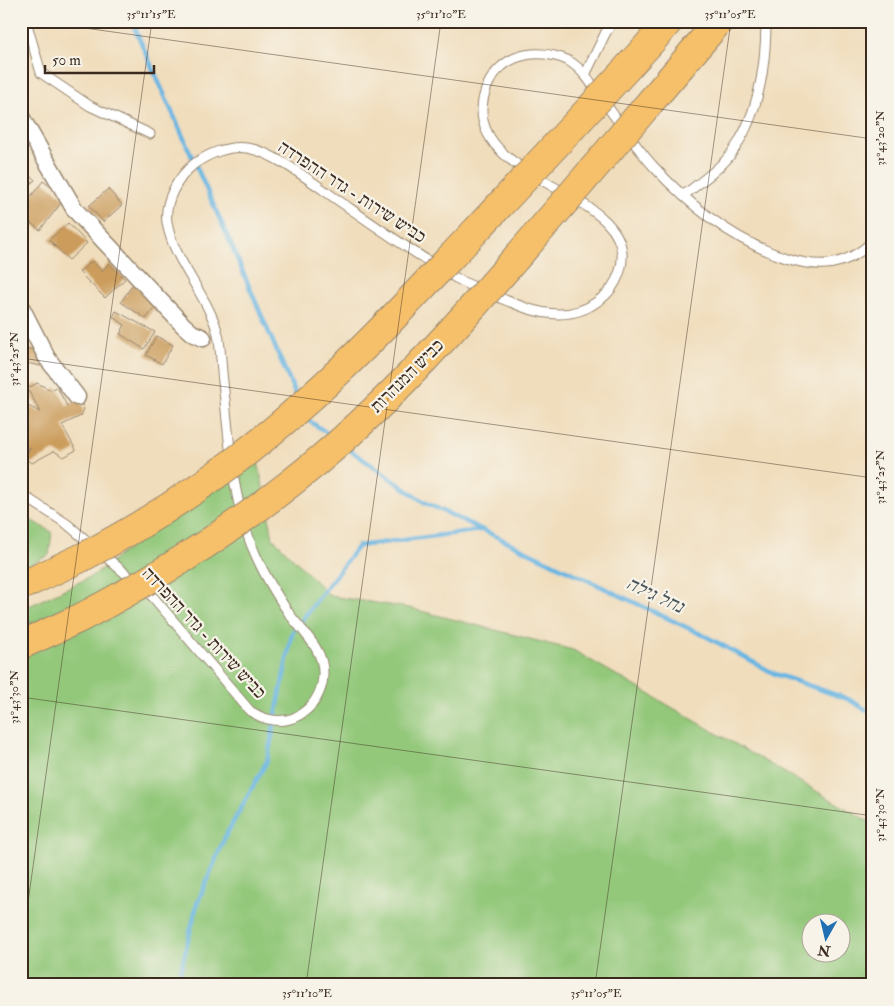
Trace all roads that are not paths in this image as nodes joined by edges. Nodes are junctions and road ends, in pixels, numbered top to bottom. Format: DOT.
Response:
graph roads {
  1 [pos="26,21"];
  2 [pos="614,21"];
  3 [pos="669,21"];
  4 [pos="719,21"];
  5 [pos="766,21"];
  6 [pos="585,75"];
  7 [pos="21,117"];
  8 [pos="150,134"];
  9 [pos="684,195"];
  10 [pos="873,241"];
  11 [pos="21,307"];
  12 [pos="203,338"];
  13 [pos="77,397"];
  14 [pos="21,494"];
  15 [pos="21,586"];
  16 [pos="21,645"];
  1 -- 8 [label="lane"];
  2 -- 6 [label="lane"];
  3 -- 15 [label="highway, bridge"];
  4 -- 16 [label="highway, כביש המנהרות, bridge"];
  5 -- 9 [label="lane"];
  6 -- 9 [label="lane, כביש שירות - גדר ההפרדה"];
  6 -- 14 [label="lane, כביש שירות - גדר ההפרדה"];
  7 -- 12 [label="street"];
  9 -- 10 [label="lane, כביש שירות - גדר ההפרדה"];
  11 -- 13 [label="street"];
}
